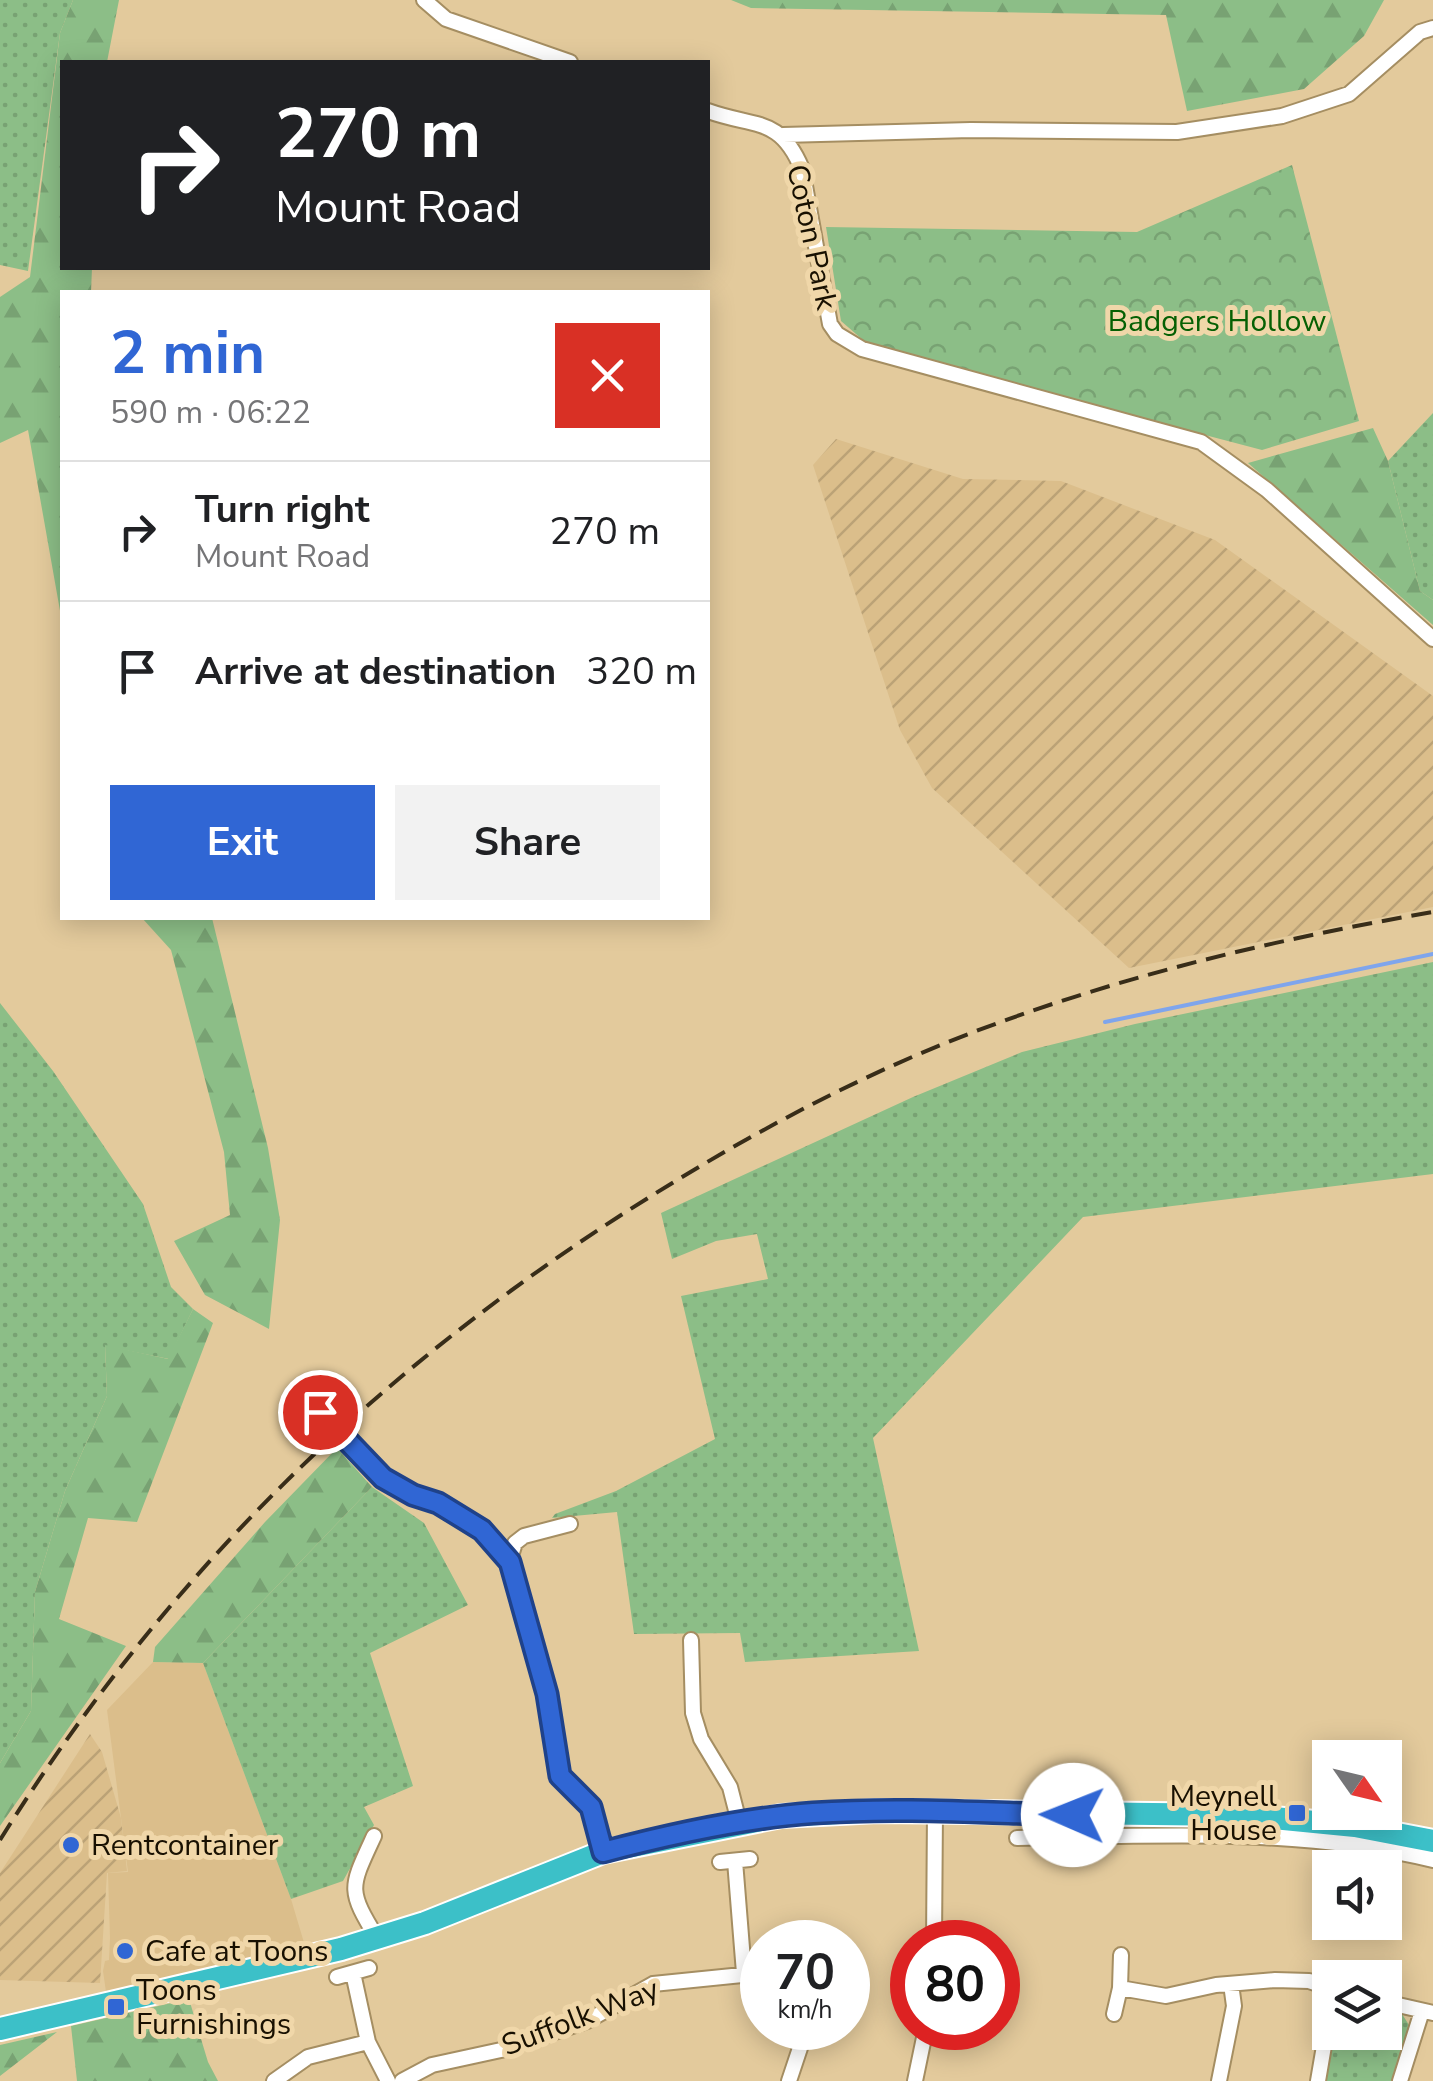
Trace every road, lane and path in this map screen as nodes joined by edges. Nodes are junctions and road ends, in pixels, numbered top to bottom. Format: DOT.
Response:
graph roads {
  1 [pos="424,0"];
  2 [pos="1433,28"];
  3 [pos="564,60"];
  4 [pos="710,112"];
  5 [pos="783,135"];
  6 [pos="1433,639"];
  7 [pos="320,1412"];
  8 [pos="570,1524"];
  9 [pos="510,1562"];
  10 [pos="692,1640"];
  11 [pos="935,1811"];
  12 [pos="739,1822"];
  13 [pos="1185,1825"];
  14 [pos="374,1836"];
  15 [pos="1018,1838"];
  16 [pos="1433,1841"];
  17 [pos="603,1852"];
  18 [pos="1433,1860"];
  19 [pos="735,1861"];
  20 [pos="934,1920"];
  21 [pos="740,1923"];
  22 [pos="377,1938"];
  23 [pos="1122,1955"];
  24 [pos="369,1968"];
  25 [pos="353,1973"];
  26 [pos="740,1973"];
  27 [pos="336,1977"];
  28 [pos="1312,1982"];
  29 [pos="1231,1984"];
  30 [pos="1120,1988"];
  31 [pos="1402,2006"];
  32 [pos="1427,2012"];
  33 [pos="1114,2014"];
  34 [pos="0,2028"];
  35 [pos="368,2042"];
  36 [pos="799,2050"];
  37 [pos="921,2050"];
  38 [pos="1323,2050"];
  39 [pos="274,2081"];
  40 [pos="388,2081"];
  41 [pos="402,2081"];
  42 [pos="789,2081"];
  43 [pos="915,2081"];
  44 [pos="1219,2081"];
  45 [pos="1318,2081"];
  46 [pos="1400,2081"];
  1 -- 3 [label="street"];
  2 -- 5 [label="street, Coton Park"];
  4 -- 5 [label="street"];
  5 -- 6 [label="street, Coton Park"];
  7 -- 9 [label="street, bridge"];
  8 -- 9 [label="street"];
  9 -- 17 [label="street"];
  10 -- 12 [label="street"];
  11 -- 12 [label="highway"];
  11 -- 13 [label="highway"];
  11 -- 20 [label="street"];
  12 -- 17 [label="highway"];
  13 -- 15 [label="street"];
  13 -- 16 [label="highway"];
  13 -- 18 [label="street"];
  14 -- 22 [label="street"];
  17 -- 22 [label="highway"];
  19 -- 21 [label="street"];
  22 -- 34 [label="highway"];
  23 -- 30 [label="street"];
  24 -- 25 [label="street"];
  25 -- 27 [label="street"];
  25 -- 35 [label="street"];
  26 -- 41 [label="street, Suffolk Way"];
  28 -- 29 [label="street"];
  29 -- 30 [label="street"];
  29 -- 44 [label="street"];
  30 -- 33 [label="street"];
  31 -- 32 [label="street"];
  32 -- 46 [label="street"];
  35 -- 39 [label="street"];
  35 -- 40 [label="street"];
  36 -- 42 [label="street"];
  37 -- 43 [label="street"];
  38 -- 45 [label="street"];
}
